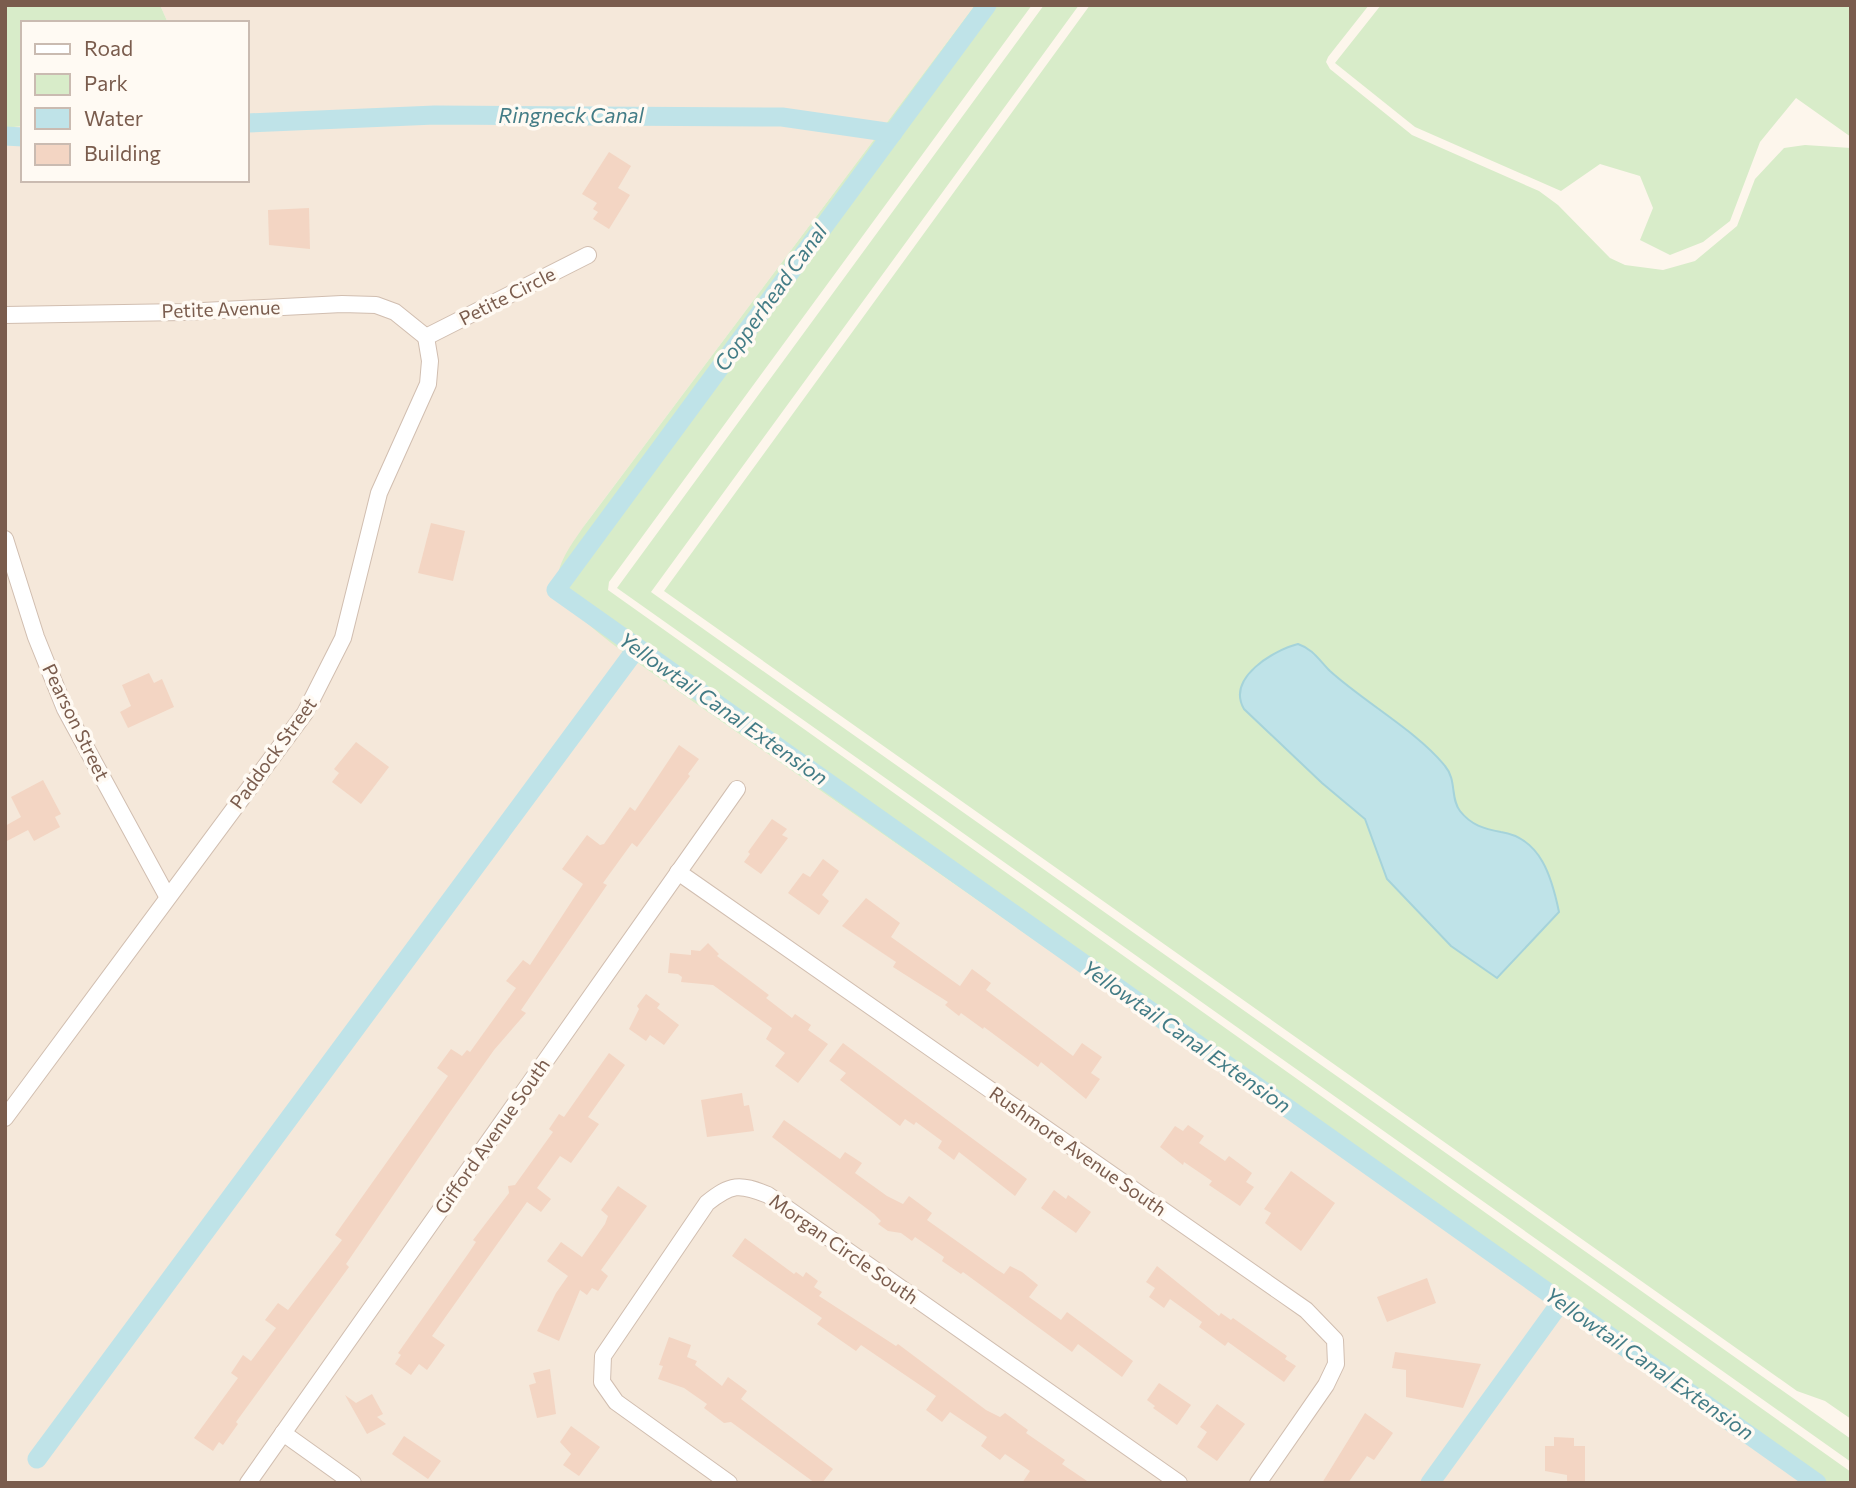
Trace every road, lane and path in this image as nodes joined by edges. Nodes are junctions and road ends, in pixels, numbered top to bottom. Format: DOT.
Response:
graph roads {
  1 [pos="588,255"];
  2 [pos="5,315"];
  3 [pos="426,337"];
  4 [pos="5,538"];
  5 [pos="737,789"];
  6 [pos="678,872"];
  7 [pos="167,896"];
  8 [pos="8,1108"];
  9 [pos="282,1433"];
  10 [pos="248,1483"];
  11 [pos="353,1483"];
  12 [pos="729,1483"];
  13 [pos="1179,1483"];
  14 [pos="1258,1483"];
  1 -- 3 [label="street, Petite Circle"];
  2 -- 3 [label="street, Petite Avenue"];
  3 -- 7 [label="street, Paddock Street"];
  4 -- 7 [label="street, Pearson Street"];
  5 -- 6 [label="street, Gifford Avenue South"];
  6 -- 9 [label="street, Gifford Avenue South"];
  6 -- 14 [label="street, Rushmore Avenue South"];
  7 -- 8 [label="street, Paddock Street"];
  9 -- 10 [label="street, Gifford Avenue South"];
  9 -- 11 [label="street"];
  12 -- 13 [label="street, Morgan Circle South"];
}
